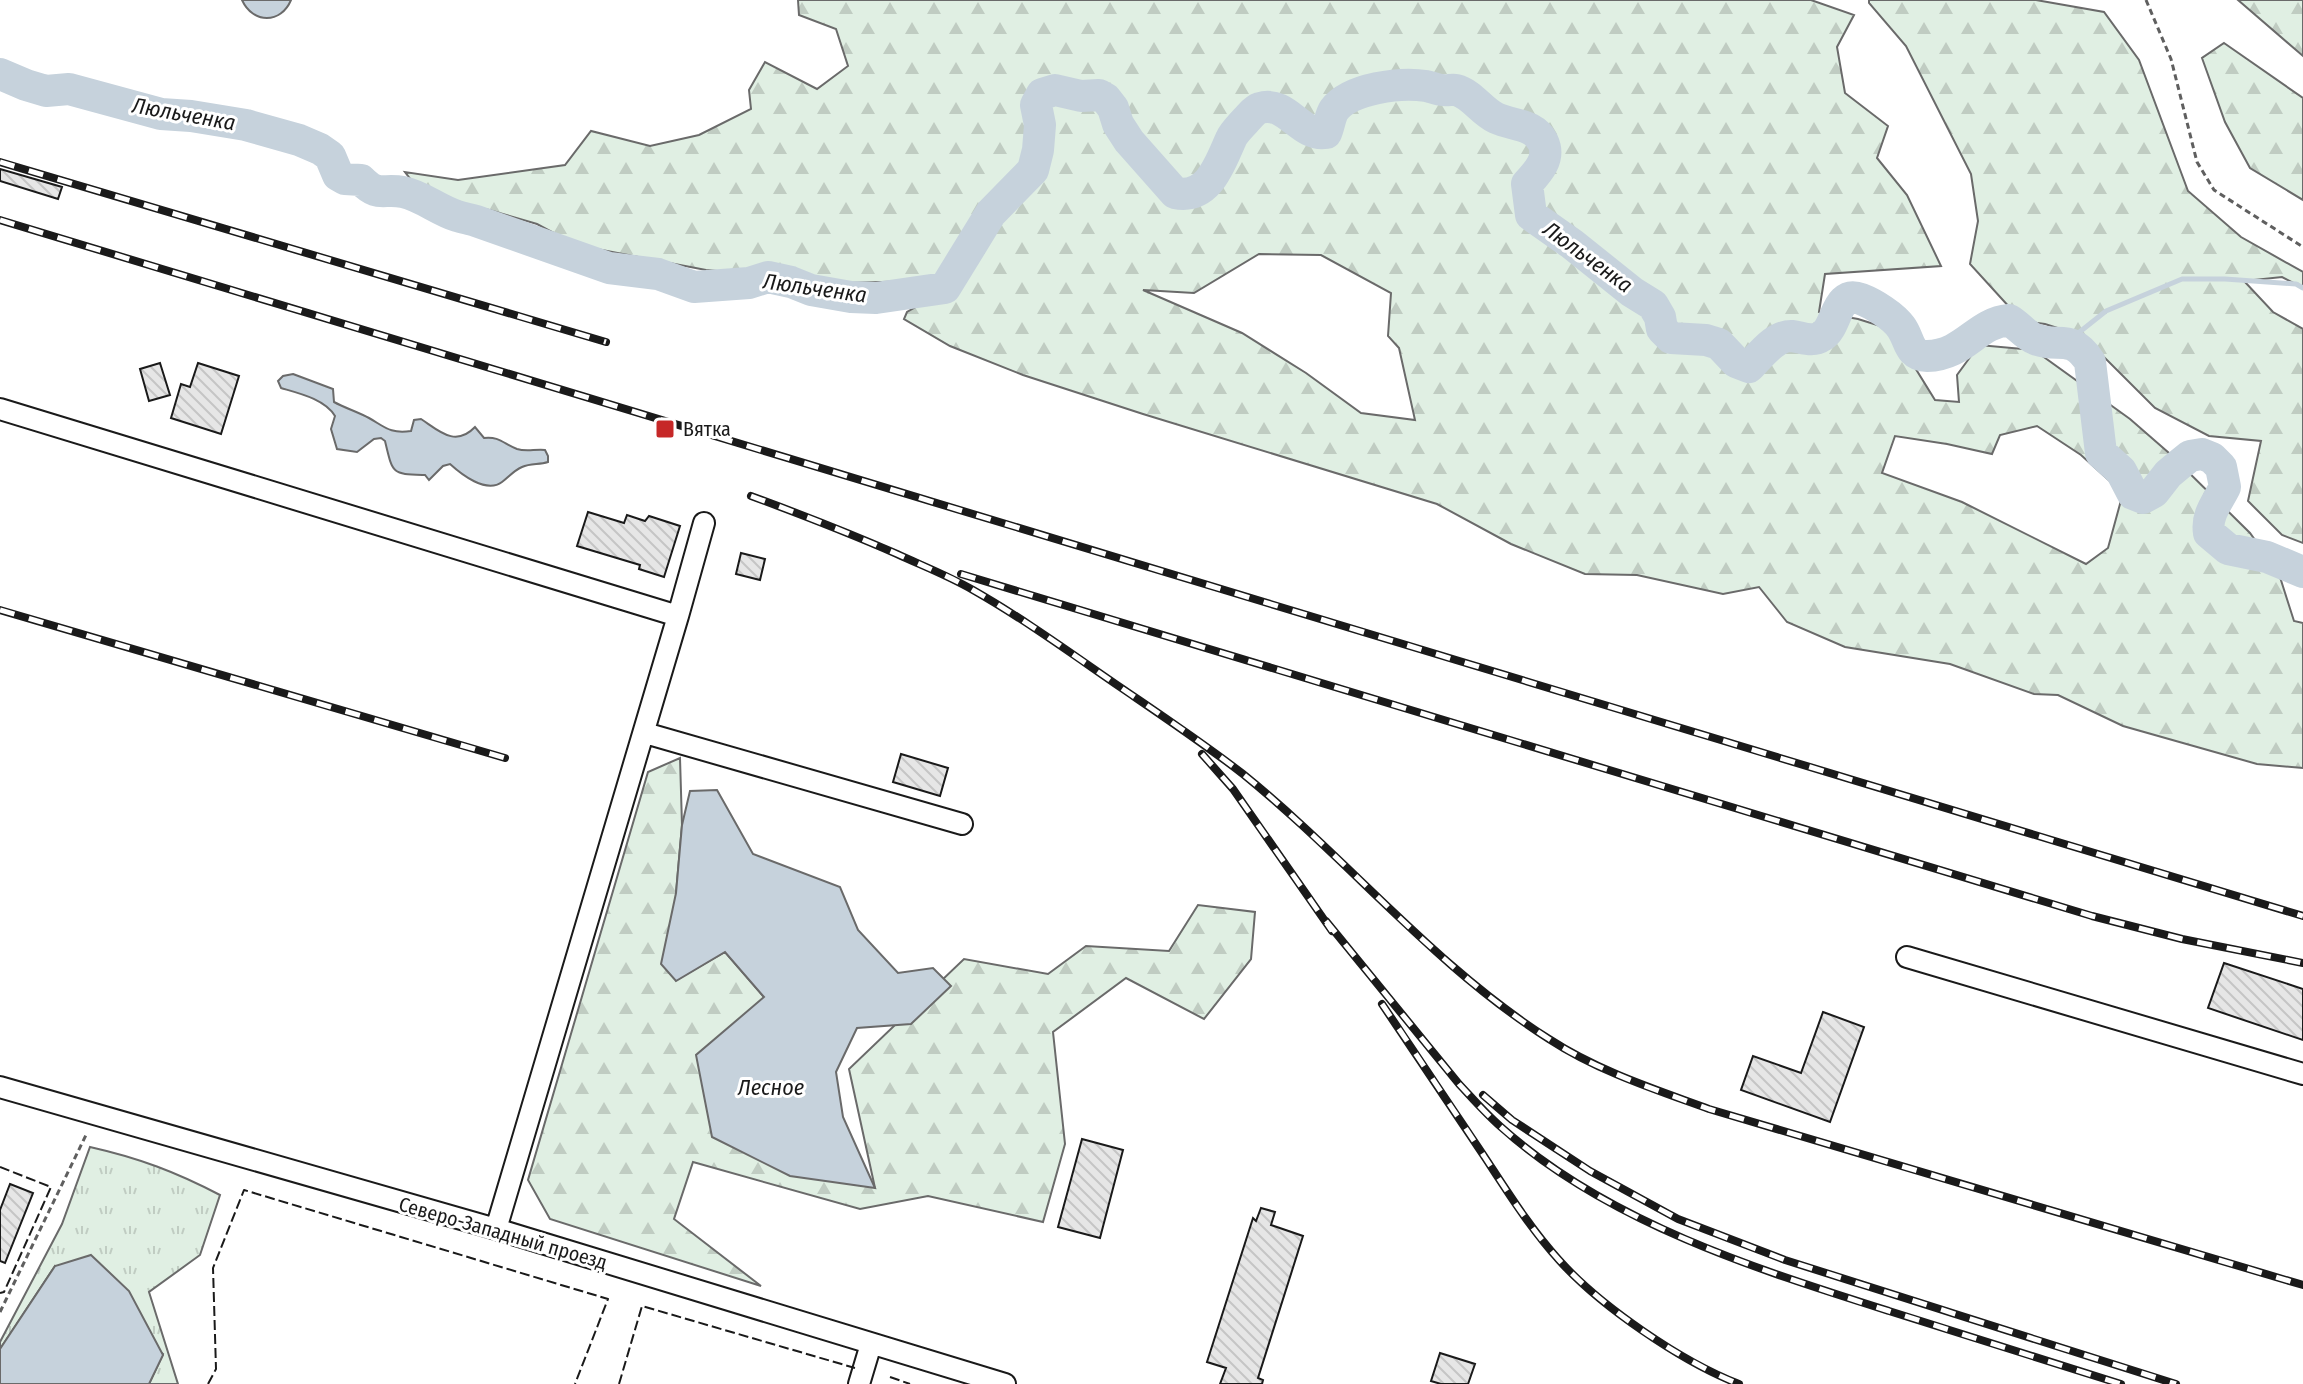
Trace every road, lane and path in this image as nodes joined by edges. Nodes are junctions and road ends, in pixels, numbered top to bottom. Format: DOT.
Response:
graph roads {
  1 [pos="2146,0"];
  2 [pos="2303,247"];
  3 [pos="0,409"];
  4 [pos="704,523"];
  5 [pos="678,616"];
  6 [pos="645,733"];
  7 [pos="962,824"];
  8 [pos="1907,957"];
  9 [pos="2303,1074"];
  10 [pos="0,1087"];
  11 [pos="96,1115"];
  12 [pos="496,1229"];
  13 [pos="0,1312"];
  14 [pos="871,1344"];
  15 [pos="859,1384"];
  16 [pos="1005,1384"];
  1 -- 2 [label="path"];
  3 -- 5 [label="street"];
  4 -- 5 [label="street"];
  5 -- 6 [label="street"];
  6 -- 7 [label="street"];
  6 -- 12 [label="street"];
  8 -- 9 [label="street"];
  10 -- 11 [label="street, Северо-Западный проезд"];
  11 -- 12 [label="street, Северо-Западный проезд"];
  11 -- 13 [label="path"];
  12 -- 14 [label="street, Северо-Западный проезд"];
  14 -- 15 [label="street"];
  14 -- 16 [label="street, Северо-Западный проезд"];
}
